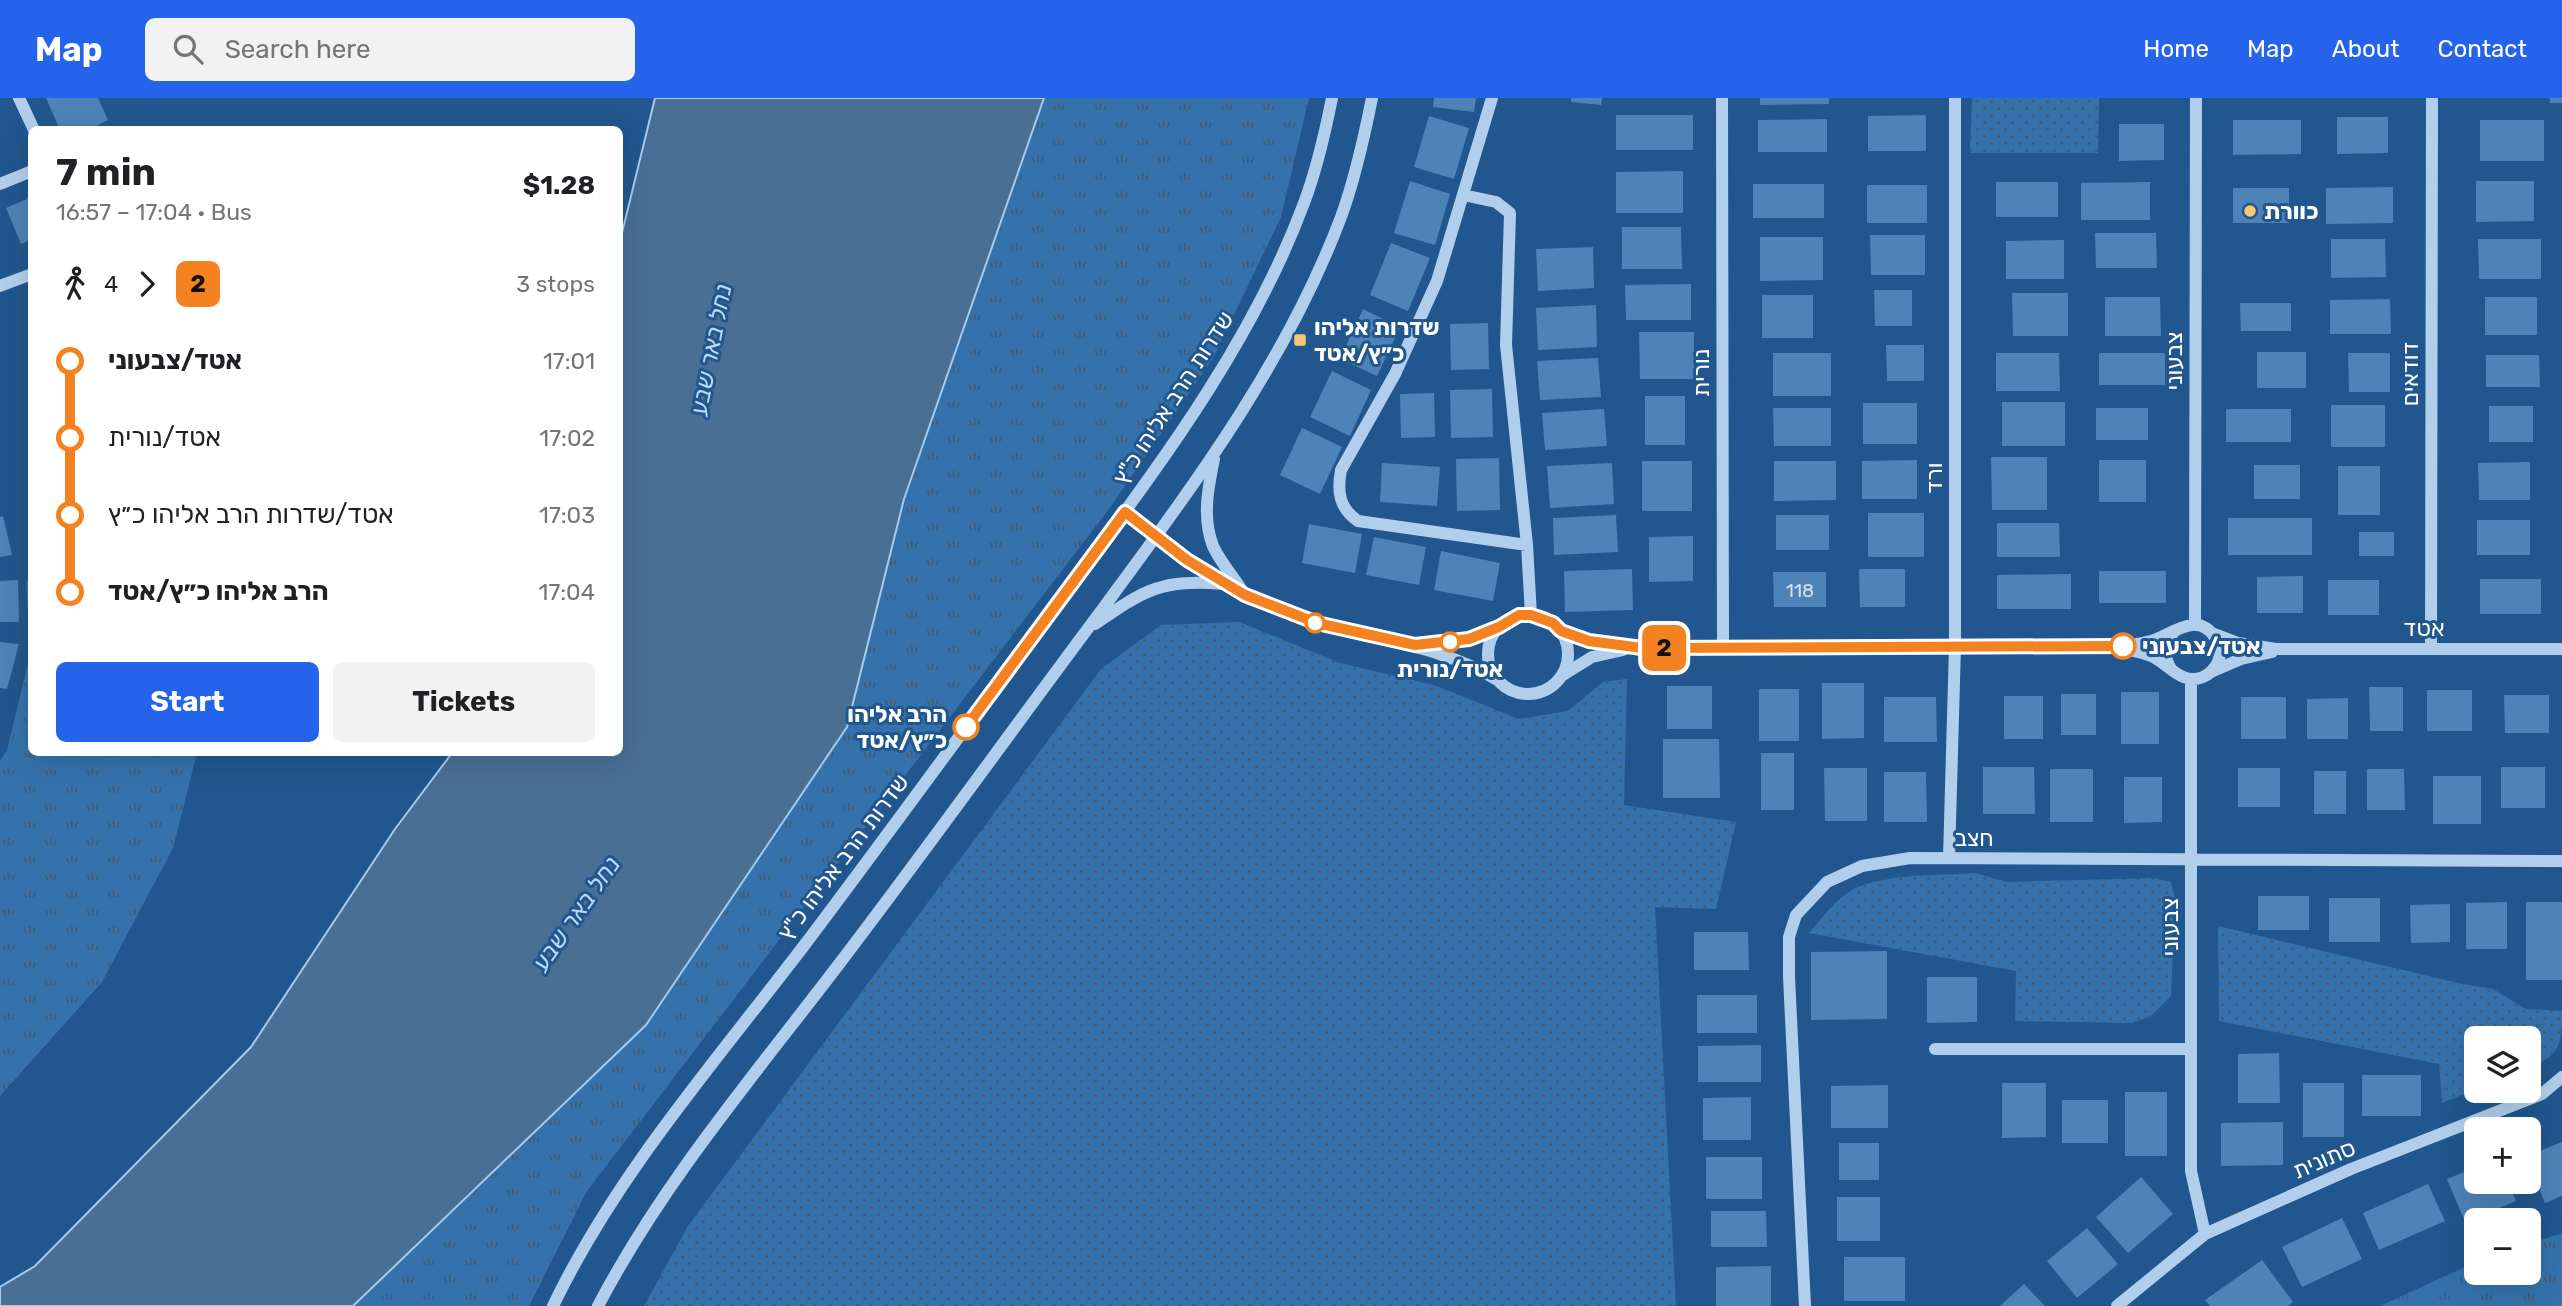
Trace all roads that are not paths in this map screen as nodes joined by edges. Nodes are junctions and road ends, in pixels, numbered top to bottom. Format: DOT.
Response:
graph roads {
  1 [pos="19,98"];
  2 [pos="1332,98"];
  3 [pos="1372,98"];
  4 [pos="1492,98"];
  5 [pos="1722,98"];
  6 [pos="1955,98"];
  7 [pos="2196,98"];
  8 [pos="2432,98"];
  9 [pos="32,126"];
  10 [pos="28,173"];
  11 [pos="0,184"];
  12 [pos="1463,195"];
  13 [pos="28,276"];
  14 [pos="0,286"];
  15 [pos="1216,452"];
  16 [pos="1125,512"];
  17 [pos="1156,536"];
  18 [pos="1527,545"];
  19 [pos="1227,584"];
  20 [pos="1245,595"];
  21 [pos="1531,615"];
  22 [pos="2194,624"];
  23 [pos="1499,627"];
  24 [pos="2176,629"];
  25 [pos="1086,630"];
  26 [pos="1561,631"];
  27 [pos="2212,633"];
  28 [pos="1415,645"];
  29 [pos="1955,646"];
  30 [pos="1723,647"];
  31 [pos="2108,647"];
  32 [pos="1642,648"];
  33 [pos="2286,649"];
  34 [pos="2431,649"];
  35 [pos="2562,649"];
  36 [pos="2171,669"];
  37 [pos="2209,673"];
  38 [pos="1560,677"];
  39 [pos="2191,679"];
  40 [pos="1499,681"];
  41 [pos="1949,858"];
  42 [pos="2191,860"];
  43 [pos="2562,861"];
  44 [pos="1935,1049"];
  45 [pos="2191,1049"];
  46 [pos="2562,1077"];
  47 [pos="2205,1234"];
  48 [pos="553,1306"];
  49 [pos="597,1306"];
  50 [pos="1805,1306"];
  51 [pos="2117,1306"];
  1 -- 9 [label="street"];
  2 -- 16 [label="street, שדרות הרב אליהו כ\"ץ"];
  3 -- 15 [label="street"];
  4 -- 12 [label="street"];
  5 -- 30 [label="street, נורית"];
  6 -- 29 [label="street, ורד"];
  7 -- 22 [label="street, צבעוני"];
  8 -- 34 [label="street, דודאים"];
  10 -- 11 [label="street"];
  12 -- 18 [label="street"];
  12 -- 18 [label="street"];
  13 -- 14 [label="street"];
  15 -- 17 [label="street"];
  15 -- 20 [label="street"];
  16 -- 17 [label="street"];
  16 -- 48 [label="street, שדרות הרב אליהו כ\"ץ"];
  17 -- 19 [label="street"];
  17 -- 25 [label="street"];
  18 -- 21 [label="street"];
  19 -- 20 [label="street"];
  19 -- 25 [label="street"];
  20 -- 28 [label="street"];
  21 -- 23 [label="street"];
  21 -- 26 [label="street"];
  22 -- 24 [label="street"];
  22 -- 27 [label="street"];
  23 -- 28 [label="street"];
  23 -- 40 [label="street"];
  24 -- 31 [label="street"];
  24 -- 36 [label="street"];
  25 -- 49 [label="street"];
  26 -- 32 [label="street"];
  26 -- 38 [label="street"];
  27 -- 33 [label="street, אטד"];
  27 -- 37 [label="street"];
  28 -- 40 [label="street"];
  29 -- 30 [label="street"];
  29 -- 31 [label="street"];
  29 -- 41 [label="street, ורד"];
  30 -- 32 [label="street"];
  31 -- 36 [label="street"];
  32 -- 38 [label="street"];
  33 -- 34 [label="street, אטד"];
  33 -- 37 [label="street, אטד"];
  34 -- 35 [label="street, אטד"];
  36 -- 39 [label="street"];
  37 -- 39 [label="street"];
  38 -- 40 [label="street"];
  39 -- 42 [label="street, צבעוני"];
  41 -- 42 [label="street, חצב"];
  41 -- 50 [label="street, חצב"];
  42 -- 43 [label="street, חצב"];
  42 -- 45 [label="street, צבעוני"];
  44 -- 45 [label="street"];
  45 -- 47 [label="street, צבעוני"];
  46 -- 47 [label="street, סתונית"];
  47 -- 51 [label="street, סתונית"];
}
